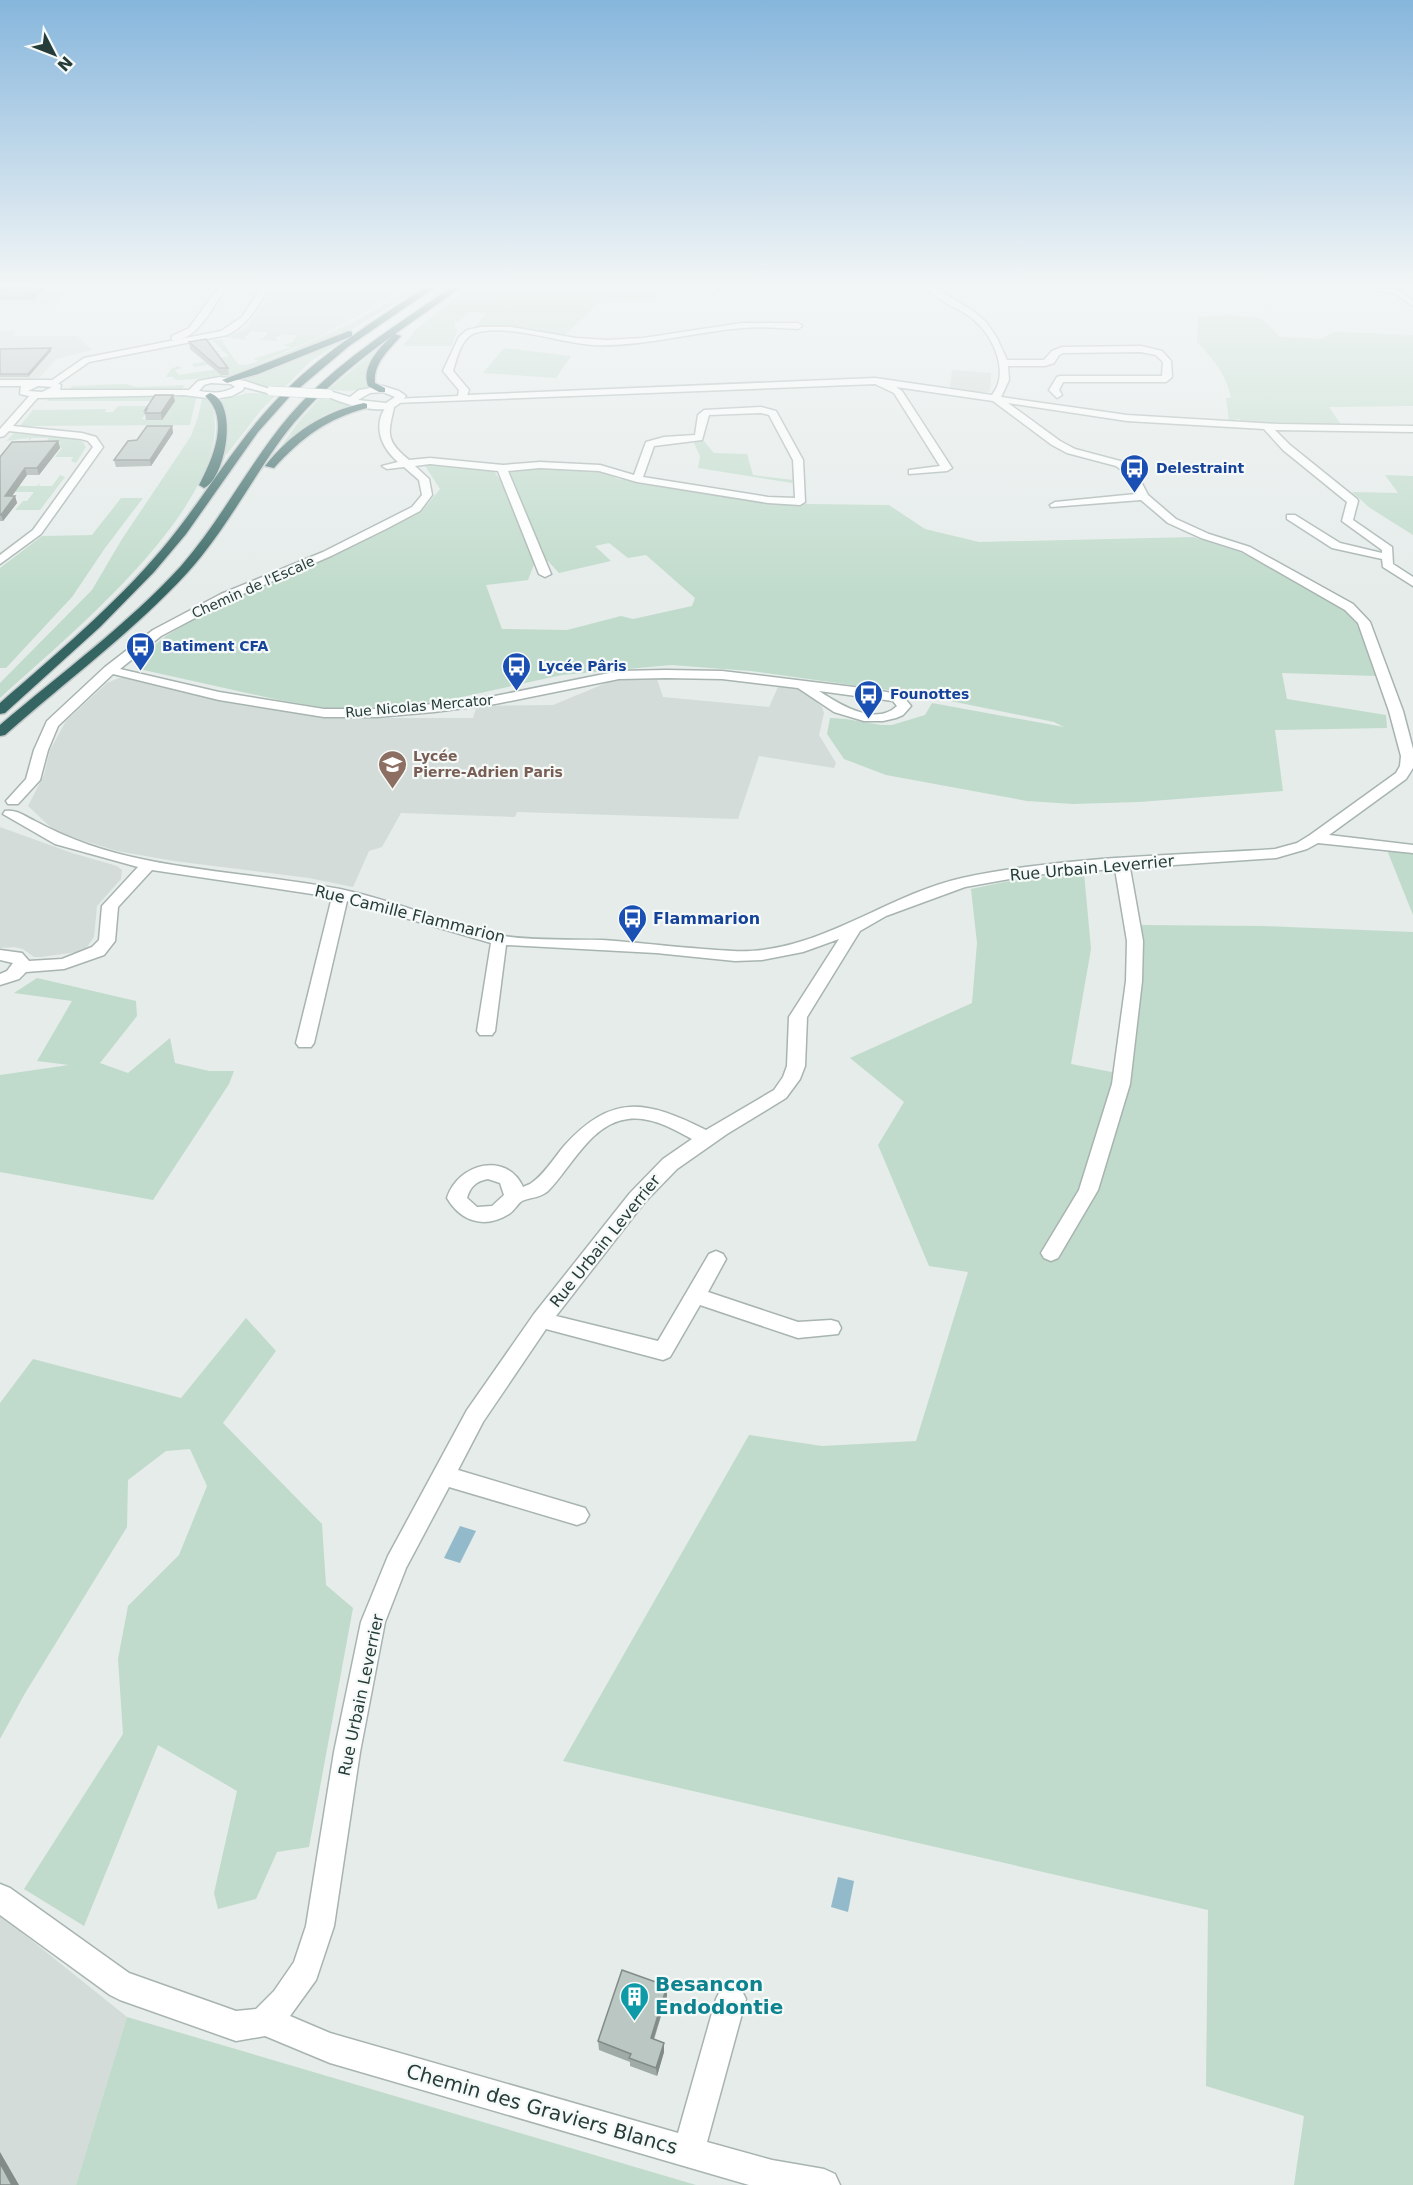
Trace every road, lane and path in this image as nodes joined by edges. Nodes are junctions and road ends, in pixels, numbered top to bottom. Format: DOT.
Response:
graph roads {
  1 [pos="24,390"];
  2 [pos="56,390"];
  3 [pos="194,390"];
  4 [pos="237,390"];
  5 [pos="266,390"];
  6 [pos="292,390"];
  7 [pos="319,390"];
  8 [pos="382,390"];
  9 [pos="464,390"];
  10 [pos="657,390"];
  11 [pos="895,390"];
  12 [pos="935,390"];
  13 [pos="1001,390"];
  14 [pos="1054,390"];
  15 [pos="271,391"];
  16 [pos="363,392"];
  17 [pos="48,393"];
  18 [pos="195,393"];
  19 [pos="232,393"];
  20 [pos="12,394"];
  21 [pos="31,394"];
  22 [pos="329,394"];
  23 [pos="1057,395"];
  24 [pos="210,396"];
  25 [pos="462,398"];
  26 [pos="996,399"];
  27 [pos="353,400"];
  28 [pos="395,400"];
  29 [pos="368,406"];
  30 [pos="387,416"];
  31 [pos="1267,427"];
  32 [pos="1413,429"];
  33 [pos="3,432"];
  34 [pos="408,462"];
  35 [pos="387,466"];
  36 [pos="503,468"];
  37 [pos="913,472"];
  38 [pos="637,479"];
  39 [pos="1143,497"];
  40 [pos="1054,505"];
  41 [pos="1154,507"];
  42 [pos="227,514"];
  43 [pos="1070,514"];
  44 [pos="1291,517"];
  45 [pos="180,534"];
  46 [pos="1387,557"];
  47 [pos="0,561"];
  48 [pos="545,574"];
  49 [pos="1413,582"];
  50 [pos="110,670"];
  51 [pos="803,686"];
  52 [pos="0,710"];
  53 [pos="0,732"];
  54 [pos="1407,777"];
  55 [pos="6,808"];
  56 [pos="1316,838"];
  57 [pos="1413,849"];
  58 [pos="1122,864"];
  59 [pos="148,865"];
  60 [pos="341,894"];
  61 [pos="854,928"];
  62 [pos="499,940"];
  63 [pos="0,955"];
  64 [pos="21,967"];
  65 [pos="0,980"];
  66 [pos="486,1031"];
  67 [pos="305,1042"];
  68 [pos="706,1138"];
  69 [pos="514,1197"];
  70 [pos="1051,1253"];
  71 [pos="716,1259"];
  72 [pos="696,1296"];
  73 [pos="541,1320"];
  74 [pos="831,1328"];
  75 [pos="445,1476"];
  76 [pos="576,1515"];
  77 [pos="0,1898"];
  78 [pos="731,1999"];
  79 [pos="265,2021"];
  80 [pos="689,2151"];
  81 [pos="824,2185"];
  1 -- 21 [label="street"];
  2 -- 17 [label="street"];
  3 -- 18 [label="street"];
  4 -- 19 [label="street"];
  5 -- 15 [label="street"];
  6 -- 45 [label="highway"];
  7 -- 42 [label="highway"];
  8 -- 16 [label="street"];
  8 -- 28 [label="street"];
  9 -- 25 [label="street"];
  10 -- 25 [label="street"];
  11 -- 37 [label="street"];
  12 -- 26 [label="street"];
  13 -- 26 [label="street"];
  14 -- 23 [label="street"];
  15 -- 19 [label="street"];
  15 -- 22 [label="street, bridge"];
  16 -- 22 [label="street"];
  16 -- 27 [label="street"];
  17 -- 18 [label="street"];
  17 -- 21 [label="street"];
  18 -- 24 [label="street"];
  19 -- 24 [label="street"];
  20 -- 21 [label="street"];
  21 -- 33 [label="street"];
  22 -- 27 [label="street"];
  24 -- 45 [label="highway"];
  25 -- 28 [label="street"];
  26 -- 31 [label="street"];
  26 -- 39 [label="street, Rue Urbain Leverrier"];
  27 -- 29 [label="street"];
  28 -- 29 [label="street"];
  28 -- 30 [label="street, Chemin de l'Escale"];
  29 -- 30 [label="street"];
  29 -- 42 [label="highway"];
  30 -- 34 [label="street, Chemin de l'Escale"];
  31 -- 32 [label="street"];
  31 -- 46 [label="street"];
  33 -- 47 [label="street"];
  34 -- 35 [label="street"];
  34 -- 36 [label="street"];
  34 -- 50 [label="street, Chemin de l'Escale"];
  36 -- 38 [label="street"];
  36 -- 48 [label="street"];
  38 -- 38 [label="street"];
  39 -- 40 [label="street"];
  39 -- 41 [label="street, Rue Urbain Leverrier"];
  41 -- 43 [label="street"];
  41 -- 54 [label="street, Rue Urbain Leverrier"];
  42 -- 53 [label="highway"];
  44 -- 46 [label="street"];
  45 -- 52 [label="highway"];
  46 -- 49 [label="street"];
  50 -- 51 [label="street, Rue Nicolas Mercator"];
  50 -- 55 [label="street, Chemin de l'Escale"];
  51 -- 51 [label="street, Rue Nicolas Mercator"];
  54 -- 56 [label="street, Rue Urbain Leverrier"];
  55 -- 59 [label="street, Rue Camille Flammarion"];
  56 -- 57 [label="street"];
  56 -- 58 [label="street, Rue Urbain Leverrier"];
  58 -- 61 [label="street, Rue Urbain Leverrier"];
  58 -- 70 [label="street"];
  59 -- 60 [label="street, Rue Camille Flammarion"];
  59 -- 64 [label="street"];
  60 -- 62 [label="street, Rue Camille Flammarion"];
  60 -- 67 [label="street"];
  61 -- 62 [label="street, Rue Camille Flammarion"];
  61 -- 68 [label="street, Rue Urbain Leverrier"];
  62 -- 66 [label="street"];
  63 -- 64 [label="street"];
  64 -- 65 [label="street"];
  68 -- 69 [label="street"];
  68 -- 73 [label="street, Rue Urbain Leverrier"];
  71 -- 72 [label="street"];
  72 -- 73 [label="street"];
  72 -- 74 [label="street"];
  73 -- 75 [label="street, Rue Urbain Leverrier"];
  75 -- 76 [label="street"];
  75 -- 79 [label="street, Rue Urbain Leverrier"];
  77 -- 79 [label="street"];
  78 -- 80 [label="street"];
  79 -- 80 [label="street, Chemin des Graviers Blancs"];
  80 -- 81 [label="street, Chemin des Graviers Blancs"];
}
